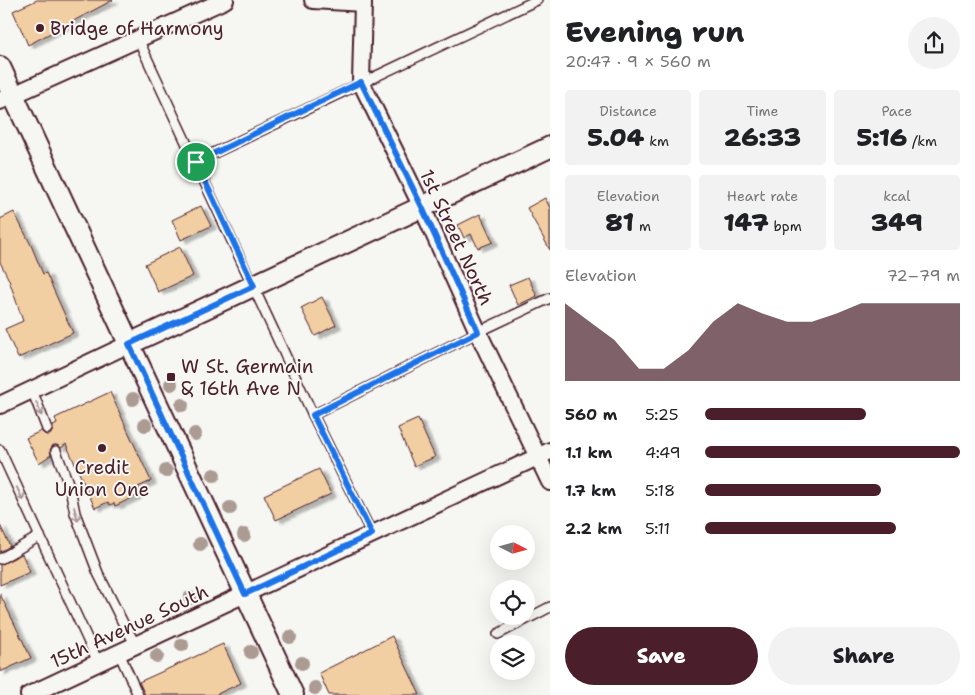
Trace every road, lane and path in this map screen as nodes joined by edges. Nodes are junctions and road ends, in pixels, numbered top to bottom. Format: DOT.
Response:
graph roads {
  1 [pos="226,0"];
  2 [pos="313,0"];
  3 [pos="537,0"];
  4 [pos="363,1"];
  5 [pos="138,39"];
  6 [pos="0,67"];
  7 [pos="361,82"];
  8 [pos="6,98"];
  9 [pos="550,147"];
  10 [pos="196,162"];
  11 [pos="422,207"];
  12 [pos="254,286"];
  13 [pos="550,298"];
  14 [pos="478,332"];
  15 [pos="129,344"];
  16 [pos="32,390"];
  17 [pos="1,402"];
  18 [pos="313,415"];
  19 [pos="47,429"];
  20 [pos="0,450"];
  21 [pos="56,451"];
  22 [pos="544,453"];
  23 [pos="550,482"];
  24 [pos="372,534"];
  25 [pos="40,536"];
  26 [pos="0,559"];
  27 [pos="245,594"];
  28 [pos="550,606"];
  29 [pos="498,634"];
  30 [pos="136,645"];
  31 [pos="119,653"];
  32 [pos="98,662"];
  33 [pos="29,695"];
  34 [pos="138,695"];
  35 [pos="292,695"];
  1 -- 5 [label="street"];
  2 -- 4 [label="street"];
  3 -- 7 [label="lane"];
  4 -- 7 [label="street, 1st Street North"];
  5 -- 8 [label="street"];
  5 -- 10 [label="lane"];
  6 -- 8 [label="street"];
  7 -- 10 [label="lane"];
  7 -- 11 [label="street, 1st Street North"];
  8 -- 15 [label="street"];
  9 -- 11 [label="street"];
  10 -- 12 [label="lane"];
  11 -- 12 [label="street"];
  11 -- 14 [label="street, 1st Street North"];
  12 -- 15 [label="street"];
  12 -- 18 [label="lane"];
  13 -- 14 [label="lane"];
  14 -- 18 [label="lane"];
  14 -- 22 [label="street, 1st Street North"];
  15 -- 16 [label="street"];
  15 -- 27 [label="street"];
  16 -- 17 [label="street"];
  16 -- 19 [label="lane, one-way"];
  18 -- 24 [label="lane"];
  20 -- 25 [label="lane, one-way"];
  21 -- 30 [label="lane, one-way"];
  22 -- 23 [label="street, 1st Street North"];
  22 -- 24 [label="street, 15th Avenue South"];
  24 -- 27 [label="street, 15th Avenue South"];
  25 -- 26 [label="lane"];
  25 -- 32 [label="lane"];
  27 -- 30 [label="street, 15th Avenue South"];
  27 -- 35 [label="street"];
  28 -- 29 [label="lane"];
  30 -- 31 [label="street, 15th Avenue South"];
  31 -- 32 [label="street, 15th Avenue South"];
  31 -- 34 [label="lane"];
  32 -- 33 [label="street, 15th Avenue South"];
}
